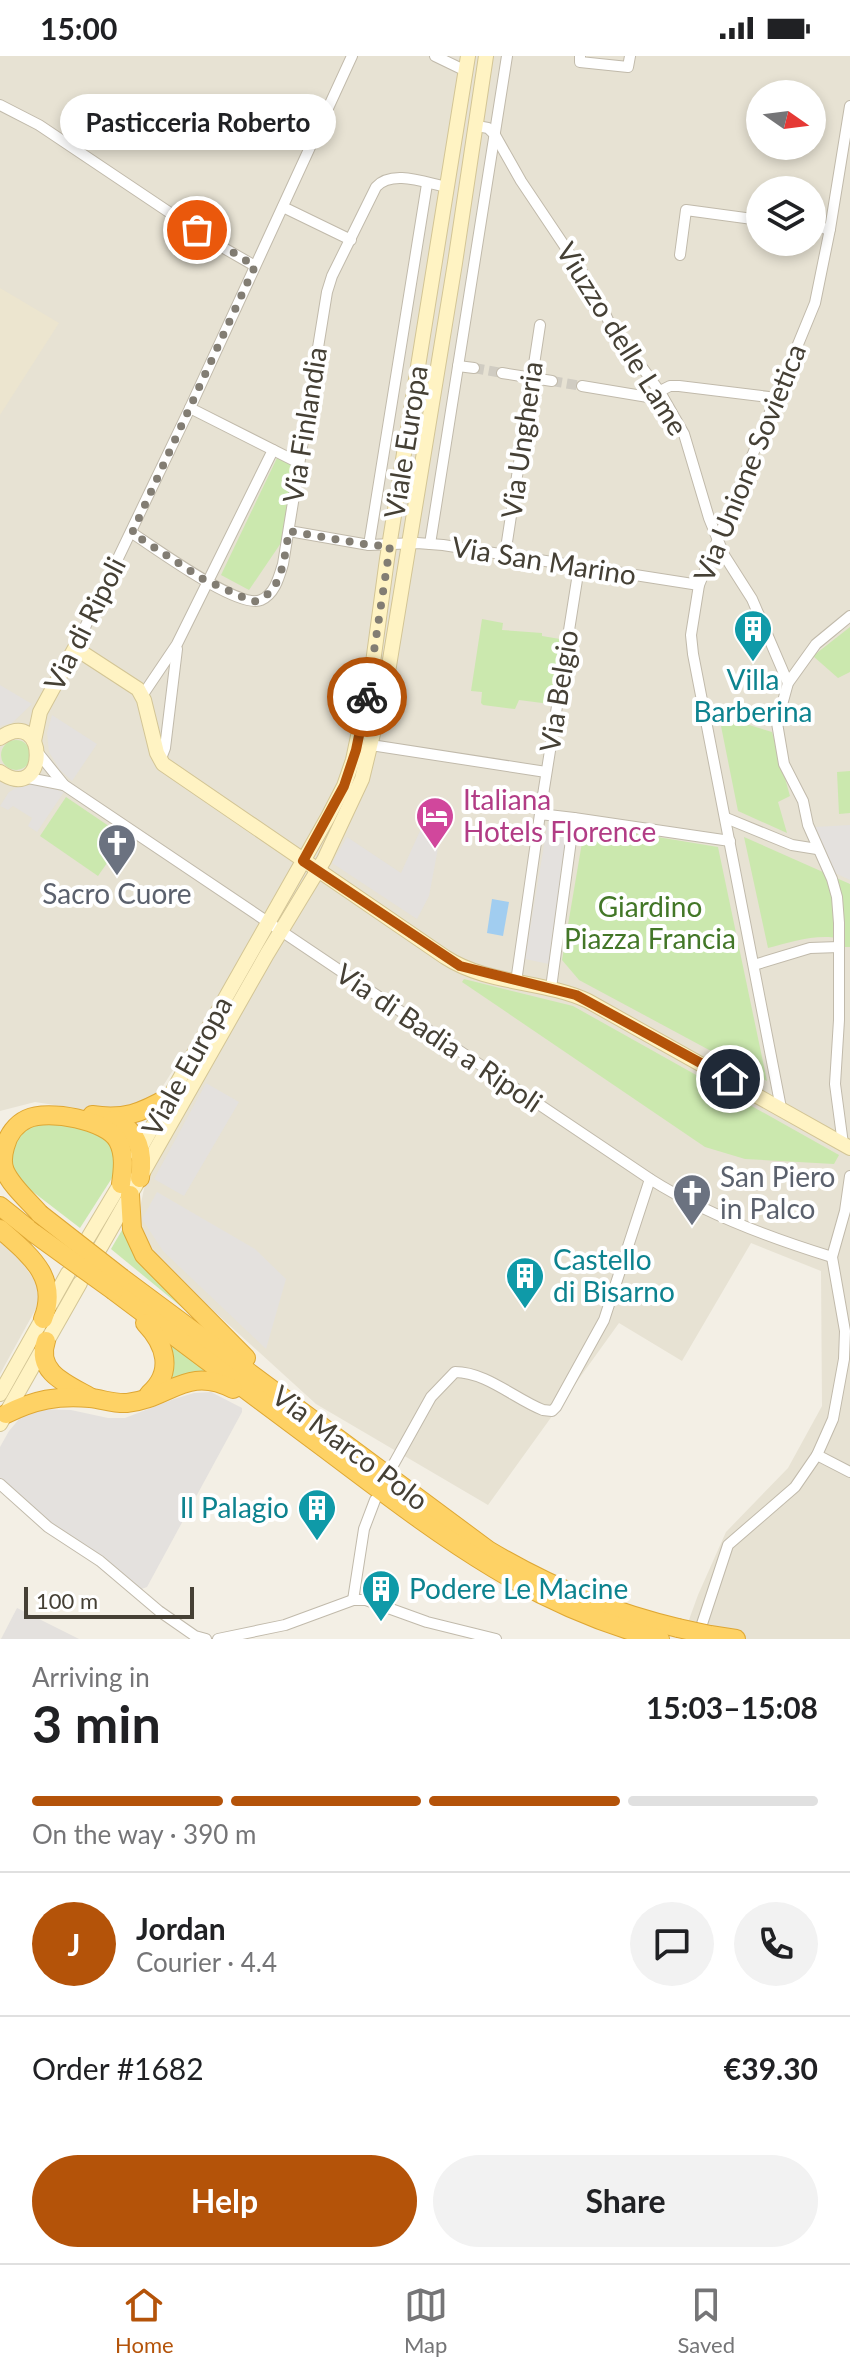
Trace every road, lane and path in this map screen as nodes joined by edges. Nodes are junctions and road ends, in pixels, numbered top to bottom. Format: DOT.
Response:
graph roads {
  1 [pos="352,56"];
  2 [pos="435,56"];
  3 [pos="486,56"];
  4 [pos="507,56"];
  5 [pos="580,56"];
  6 [pos="630,56"];
  7 [pos="467,64"];
  8 [pos="850,106"];
  9 [pos="1,107"];
  10 [pos="477,126"];
  11 [pos="495,135"];
  12 [pos="427,184"];
  13 [pos="447,187"];
  14 [pos="283,207"];
  15 [pos="746,218"];
  16 [pos="826,229"];
  17 [pos="830,229"];
  18 [pos="351,240"];
  19 [pos="680,255"];
  20 [pos="255,266"];
  21 [pos="540,325"];
  22 [pos="458,366"];
  23 [pos="474,368"];
  24 [pos="502,373"];
  25 [pos="531,377"];
  26 [pos="552,381"];
  27 [pos="582,386"];
  28 [pos="660,392"];
  29 [pos="777,398"];
  30 [pos="190,408"];
  31 [pos="273,450"];
  32 [pos="299,463"];
  33 [pos="289,531"];
  34 [pos="132,533"];
  35 [pos="719,539"];
  36 [pos="409,544"];
  37 [pos="430,544"];
  38 [pos="369,545"];
  39 [pos="390,546"];
  40 [pos="505,555"];
  41 [pos="579,567"];
  42 [pos="209,583"];
  43 [pos="699,585"];
  44 [pos="850,616"];
  45 [pos="177,644"];
  46 [pos="75,648"];
  47 [pos="788,683"];
  48 [pos="142,696"];
  49 [pos="40,712"];
  50 [pos="5,734"];
  51 [pos="371,745"];
  52 [pos="36,747"];
  53 [pos="160,761"];
  54 [pos="546,772"];
  55 [pos="1,777"];
  56 [pos="23,777"];
  57 [pos="64,785"];
  58 [pos="540,814"];
  59 [pos="574,818"];
  60 [pos="726,818"];
  61 [pos="730,841"];
  62 [pos="817,849"];
  63 [pos="303,861"];
  64 [pos="318,870"];
  65 [pos="275,927"];
  66 [pos="839,947"];
  67 [pos="754,965"];
  68 [pos="516,982"];
  69 [pos="551,988"];
  70 [pos="169,1097"];
  71 [pos="781,1108"];
  72 [pos="115,1119"];
  73 [pos="0,1133"];
  74 [pos="846,1146"];
  75 [pos="140,1149"];
  76 [pos="850,1176"];
  77 [pos="140,1178"];
  78 [pos="650,1179"];
  79 [pos="0,1185"];
  80 [pos="126,1189"];
  81 [pos="0,1206"];
  82 [pos="40,1214"];
  83 [pos="0,1229"];
  84 [pos="94,1243"];
  85 [pos="832,1257"];
  86 [pos="118,1285"];
  87 [pos="43,1319"];
  88 [pos="46,1341"];
  89 [pos="0,1394"];
  90 [pos="92,1398"];
  91 [pos="140,1401"];
  92 [pos="284,1408"];
  93 [pos="3,1419"];
  94 [pos="817,1455"];
  95 [pos="392,1467"];
  96 [pos="850,1472"];
  97 [pos="0,1484"];
  98 [pos="375,1500"];
  99 [pos="353,1600"];
  100 [pos="705,1631"];
  101 [pos="206,1639"];
  102 [pos="218,1639"];
  103 [pos="496,1639"];
  104 [pos="660,1639"];
  105 [pos="736,1639"];
  1 -- 14 [label="street, Via di Ripoli"];
  2 -- 7 [label="street"];
  3 -- 10 [label="main road, Viale Europa"];
  4 -- 11 [label="street, Viale Europa"];
  5 -- 6 [label="street"];
  7 -- 13 [label="main road, Viale Europa"];
  8 -- 17 [label="street, Via Unione Sovietica"];
  9 -- 20 [label="street"];
  10 -- 11 [label="street"];
  10 -- 36 [label="main road, Viale Europa"];
  11 -- 22 [label="street, Viale Europa"];
  11 -- 28 [label="street, Viuzzo delle Lame"];
  12 -- 13 [label="street"];
  12 -- 18 [label="street, Via Finlandia"];
  12 -- 38 [label="street, Viale Europa"];
  13 -- 39 [label="main road, Viale Europa"];
  14 -- 18 [label="street"];
  14 -- 20 [label="street, Via di Ripoli"];
  15 -- 19 [label="street"];
  16 -- 17 [label="street"];
  17 -- 29 [label="street, Via Unione Sovietica"];
  18 -- 32 [label="street, Via Finlandia"];
  20 -- 30 [label="street, Via di Ripoli"];
  21 -- 25 [label="street, Via Ungheria"];
  22 -- 23 [label="street"];
  22 -- 37 [label="street, Viale Europa"];
  24 -- 25 [label="street"];
  25 -- 26 [label="street"];
  25 -- 40 [label="street, Via Ungheria"];
  27 -- 28 [label="street"];
  28 -- 29 [label="street"];
  28 -- 35 [label="street, Viuzzo delle Lame"];
  29 -- 35 [label="street, Via Unione Sovietica"];
  30 -- 31 [label="street"];
  30 -- 34 [label="street, Via di Ripoli"];
  31 -- 32 [label="street"];
  31 -- 42 [label="street"];
  32 -- 33 [label="street, Via Finlandia"];
  33 -- 38 [label="street, Via San Marino"];
  33 -- 42 [label="street, Via Finlandia"];
  34 -- 42 [label="street, Via Finlandia"];
  34 -- 46 [label="street, Via di Ripoli"];
  35 -- 43 [label="street, Via Unione Sovietica"];
  35 -- 47 [label="street, Viuzzo delle Lame"];
  36 -- 37 [label="street, Via San Marino"];
  36 -- 39 [label="street, Via San Marino"];
  36 -- 51 [label="main road, Viale Europa"];
  37 -- 40 [label="street, Via San Marino"];
  38 -- 39 [label="street, Via San Marino"];
  39 -- 63 [label="main road, Viale Europa"];
  40 -- 41 [label="street, Via San Marino"];
  41 -- 43 [label="street, Via San Marino"];
  41 -- 54 [label="street, Via Belgio"];
  42 -- 45 [label="street"];
  43 -- 60 [label="street, Via Unione Sovietica"];
  44 -- 47 [label="street"];
  45 -- 48 [label="street"];
  45 -- 53 [label="street"];
  46 -- 48 [label="main road"];
  46 -- 49 [label="main road, Via di Ripoli"];
  47 -- 62 [label="street"];
  48 -- 53 [label="main road"];
  49 -- 50 [label="main road, Via di Ripoli"];
  49 -- 52 [label="main road, Via di Ripoli"];
  50 -- 52 [label="main road"];
  51 -- 54 [label="street"];
  51 -- 64 [label="main road, Viale Europa"];
  52 -- 56 [label="main road"];
  52 -- 57 [label="street, Via di Badia a Ripoli"];
  53 -- 63 [label="main road"];
  54 -- 58 [label="street, Via Belgio"];
  55 -- 56 [label="main road"];
  56 -- 57 [label="street, Via di Badia a Ripoli"];
  57 -- 65 [label="street, Via di Badia a Ripoli"];
  58 -- 59 [label="street"];
  58 -- 68 [label="street, Via Belgio"];
  59 -- 61 [label="street"];
  59 -- 69 [label="street"];
  60 -- 61 [label="street, Via Unione Sovietica"];
  60 -- 62 [label="street"];
  61 -- 67 [label="street, Via Unione Sovietica"];
  62 -- 66 [label="street"];
  63 -- 64 [label="main road"];
  63 -- 65 [label="main road, Viale Europa"];
  64 -- 65 [label="main road, Viale Europa"];
  64 -- 68 [label="main road"];
  65 -- 70 [label="main road, Viale Europa"];
  65 -- 77 [label="main road, Viale Europa"];
  65 -- 78 [label="street, Via di Badia a Ripoli"];
  66 -- 67 [label="street"];
  66 -- 74 [label="street"];
  67 -- 71 [label="street, Via Unione Sovietica"];
  68 -- 69 [label="main road"];
  69 -- 71 [label="main road"];
  70 -- 72 [label="highway"];
  70 -- 75 [label="main road, Viale Europa"];
  71 -- 74 [label="main road"];
  72 -- 73 [label="highway"];
  72 -- 75 [label="highway"];
  75 -- 77 [label="highway"];
  75 -- 80 [label="main road, Viale Europa"];
  76 -- 85 [label="street"];
  77 -- 80 [label="main road, Viale Europa"];
  78 -- 85 [label="street, Via di Badia a Ripoli"];
  78 -- 95 [label="street"];
  79 -- 82 [label="highway, Via Marco Polo"];
  80 -- 82 [label="highway"];
  80 -- 84 [label="main road, Viale Europa"];
  80 -- 92 [label="highway"];
  81 -- 86 [label="highway, Via Marco Polo, bridge"];
  82 -- 86 [label="highway, Via Marco Polo, bridge"];
  83 -- 87 [label="highway"];
  85 -- 94 [label="street"];
  86 -- 91 [label="highway"];
  86 -- 92 [label="highway, Via Marco Polo"];
  87 -- 88 [label="main road"];
  87 -- 89 [label="main road"];
  88 -- 90 [label="highway"];
  88 -- 93 [label="main road"];
  90 -- 91 [label="highway"];
  90 -- 93 [label="highway"];
  91 -- 92 [label="highway"];
  92 -- 100 [label="highway, Via Marco Polo, bridge"];
  92 -- 104 [label="highway, Via Marco Polo"];
  94 -- 96 [label="street"];
  94 -- 100 [label="street"];
  97 -- 101 [label="street"];
  98 -- 99 [label="street"];
  99 -- 102 [label="street"];
  99 -- 103 [label="street"];
  100 -- 105 [label="highway, Via Marco Polo"];
}
